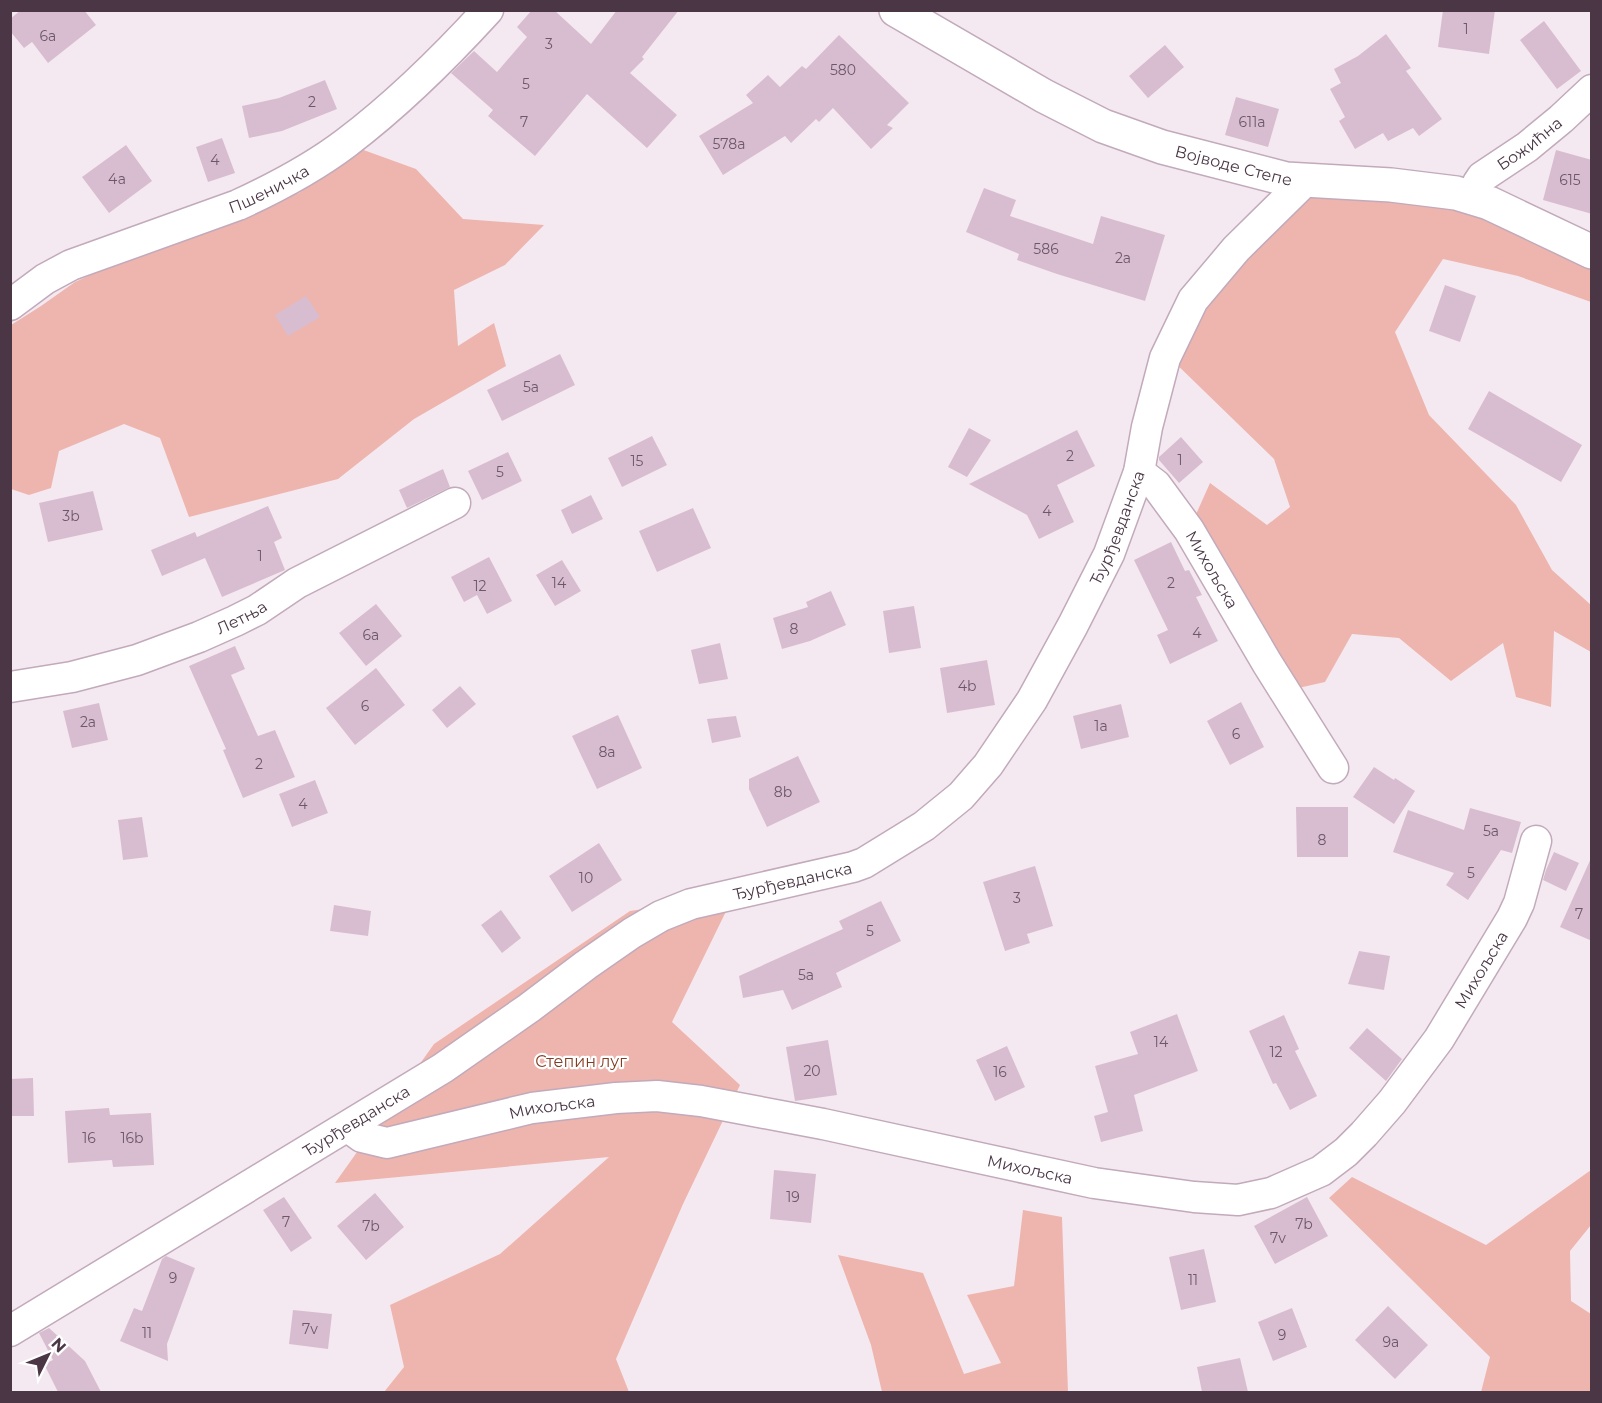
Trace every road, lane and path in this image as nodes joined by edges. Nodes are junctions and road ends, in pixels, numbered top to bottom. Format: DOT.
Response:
graph roads {
  1 [pos="488,10"];
  2 [pos="896,10"];
  3 [pos="1592,90"];
  4 [pos="1305,181"];
  5 [pos="1473,198"];
  6 [pos="1592,252"];
  7 [pos="10,305"];
  8 [pos="1139,472"];
  9 [pos="455,503"];
  10 [pos="10,687"];
  11 [pos="1334,768"];
  12 [pos="1536,841"];
  13 [pos="348,1127"];
  14 [pos="10,1331"];
  1 -- 7 [label="street, Пшеничка"];
  2 -- 4 [label="street, Војводе Степе"];
  3 -- 5 [label="street, Божићна"];
  4 -- 5 [label="street, Војводе Степе"];
  4 -- 8 [label="street, Ђурђевданска"];
  5 -- 6 [label="street, Војводе Степе"];
  8 -- 11 [label="street, Михољска"];
  8 -- 13 [label="street, Ђурђевданска"];
  9 -- 10 [label="street, Летња"];
  12 -- 13 [label="street, Михољска"];
  13 -- 14 [label="street, Ђурђевданска"];
}
